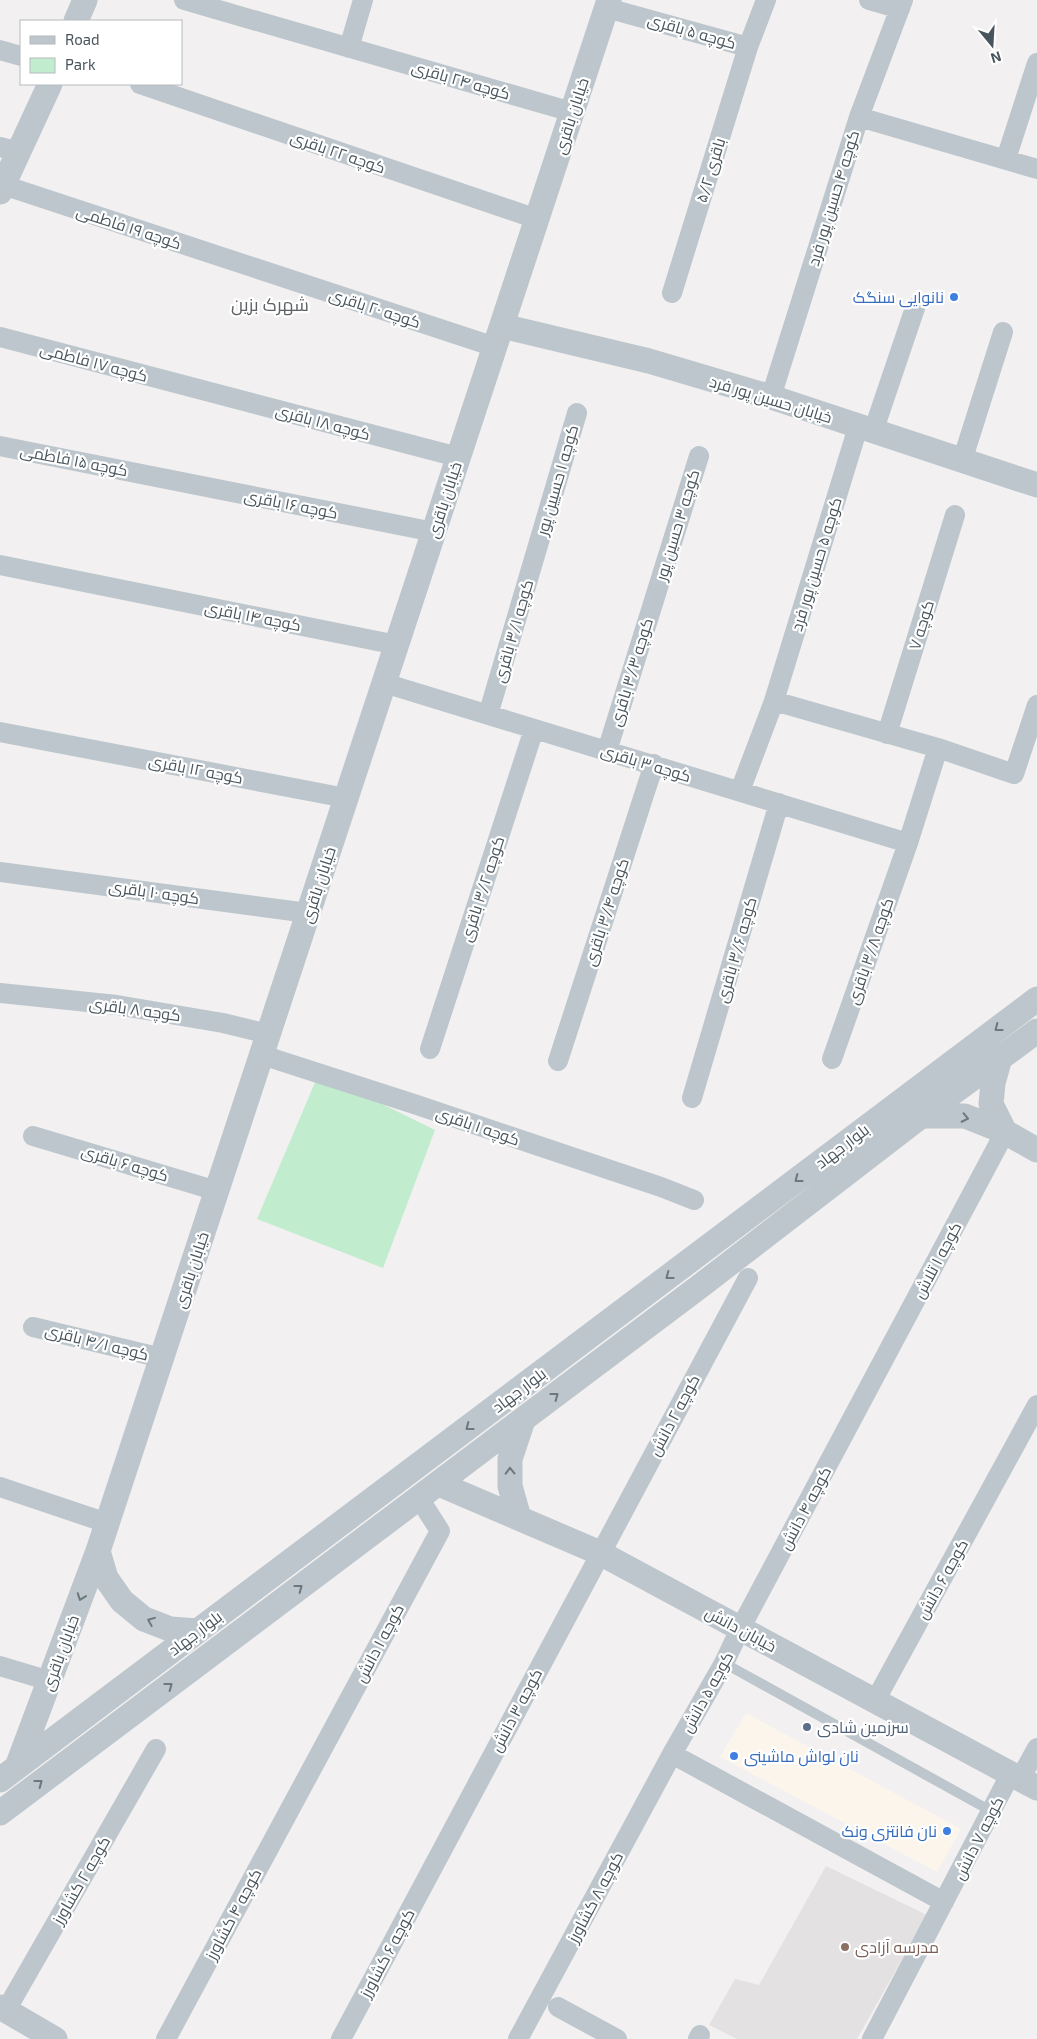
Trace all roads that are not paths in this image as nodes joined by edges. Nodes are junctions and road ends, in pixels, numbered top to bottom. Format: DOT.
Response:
graph roads {
  1 [pos="85,0"];
  2 [pos="184,0"];
  3 [pos="363,0"];
  4 [pos="766,0"];
  5 [pos="869,0"];
  6 [pos="608,4"];
  7 [pos="902,4"];
  8 [pos="76,20"];
  9 [pos="748,47"];
  10 [pos="349,48"];
  11 [pos="0,50"];
  12 [pos="20,56"];
  13 [pos="1037,63"];
  14 [pos="49,85"];
  15 [pos="143,85"];
  16 [pos="572,112"];
  17 [pos="859,117"];
  18 [pos="10,150"];
  19 [pos="1006,159"];
  20 [pos="1037,169"];
  21 [pos="2,189"];
  22 [pos="537,220"];
  23 [pos="255,268"];
  24 [pos="672,293"];
  25 [pos="915,308"];
  26 [pos="1003,332"];
  27 [pos="498,337"];
  28 [pos="0,338"];
  29 [pos="188,386"];
  30 [pos="771,397"];
  31 [pos="577,414"];
  32 [pos="866,429"];
  33 [pos="0,446"];
  34 [pos="699,456"];
  35 [pos="458,457"];
  36 [pos="962,460"];
  37 [pos="149,475"];
  38 [pos="1037,485"];
  39 [pos="955,516"];
  40 [pos="434,532"];
  41 [pos="538,547"];
  42 [pos="0,565"];
  43 [pos="656,594"];
  44 [pos="397,645"];
  45 [pos="384,683"];
  46 [pos="774,700"];
  47 [pos="1037,705"];
  48 [pos="488,715"];
  49 [pos="534,729"];
  50 [pos="0,732"];
  51 [pos="887,734"];
  52 [pos="938,748"];
  53 [pos="607,751"];
  54 [pos="654,764"];
  55 [pos="740,791"];
  56 [pos="346,798"];
  57 [pos="779,803"];
  58 [pos="908,843"];
  59 [pos="0,872"];
  60 [pos="308,913"];
  61 [pos="0,993"];
  62 [pos="1037,999"];
  63 [pos="1037,1031"];
  64 [pos="265,1045"];
  65 [pos="430,1049"];
  66 [pos="1000,1058"];
  67 [pos="832,1059"];
  68 [pos="558,1060"];
  69 [pos="692,1098"];
  70 [pos="922,1116"];
  71 [pos="1006,1132"];
  72 [pos="34,1136"];
  73 [pos="1037,1150"];
  74 [pos="216,1191"];
  75 [pos="694,1200"];
  76 [pos="748,1278"];
  77 [pos="33,1327"];
  78 [pos="162,1358"];
  79 [pos="869,1387"];
  80 [pos="1037,1405"];
  81 [pos="523,1420"];
  82 [pos="439,1484"];
  83 [pos="0,1487"];
  84 [pos="419,1498"];
  85 [pos="520,1518"];
  86 [pos="107,1523"];
  87 [pos="98,1551"];
  88 [pos="600,1553"];
  89 [pos="740,1629"];
  90 [pos="198,1631"];
  91 [pos="724,1663"];
  92 [pos="0,1666"];
  93 [pos="50,1681"];
  94 [pos="875,1701"];
  95 [pos="156,1748"];
  96 [pos="1037,1748"];
  97 [pos="672,1754"];
  98 [pos="9,1774"];
  99 [pos="1023,1780"];
  100 [pos="300,1790"];
  101 [pos="991,1812"];
  102 [pos="0,1813"];
  103 [pos="433,1866"];
  104 [pos="944,1902"];
  105 [pos="558,2006"];
  106 [pos="3,2009"];
  107 [pos="55,2039"];
  108 [pos="166,2039"];
  109 [pos="341,2039"];
  110 [pos="518,2039"];
  111 [pos="617,2039"];
  112 [pos="872,2039"];
  1 -- 8 [label="street"];
  2 -- 10 [label="street, کوچه ۲۴ باقری"];
  3 -- 10 [label="street"];
  4 -- 9 [label="street, باقری ۵/۲"];
  5 -- 7 [label="street"];
  6 -- 9 [label="street, کوچه ۵ باقری"];
  6 -- 16 [label="street, خیابان باقری"];
  7 -- 17 [label="street, کوچه ۴ حسین پور فرد"];
  9 -- 24 [label="street, باقری ۵/۲"];
  10 -- 16 [label="street, کوچه ۲۴ باقری"];
  11 -- 12 [label="street"];
  13 -- 19 [label="street"];
  14 -- 18 [label="street"];
  15 -- 22 [label="street, کوچه ۲۲ باقری"];
  16 -- 22 [label="street, خیابان باقری"];
  17 -- 19 [label="street"];
  17 -- 30 [label="street, کوچه ۴ حسین پور فرد"];
  18 -- 21 [label="street"];
  19 -- 20 [label="street"];
  21 -- 23 [label="street, کوچه ۱۹ فاطمی"];
  22 -- 27 [label="street, خیابان باقری"];
  23 -- 27 [label="street, کوچه ۲۰ باقری"];
  25 -- 32 [label="street, کوچه ۵ حسین پور فرد"];
  26 -- 36 [label="street"];
  27 -- 30 [label="street, خیابان حسین پور فرد"];
  27 -- 35 [label="street, خیابان باقری"];
  28 -- 29 [label="street, کوچه ۱۷ فاطمی"];
  29 -- 35 [label="street, کوچه ۱۸ باقری"];
  30 -- 32 [label="street, خیابان حسین پور فرد"];
  31 -- 41 [label="street, کوچه ۱ حسیین پور"];
  32 -- 36 [label="street, خیابان حسین پور فرد"];
  32 -- 46 [label="street, کوچه ۵ حسین پور فرد"];
  33 -- 37 [label="street, کوچه ۱۵ فاطمی"];
  34 -- 43 [label="street, کوچه ۳ حسین پور"];
  35 -- 40 [label="street, خیابان باقری"];
  36 -- 38 [label="street, خیابان حسین پور فرد"];
  37 -- 40 [label="street, کوچه ۱۶ باقری"];
  39 -- 51 [label="street, کوچه ۷"];
  40 -- 44 [label="street, خیابان باقری"];
  41 -- 48 [label="street, کوچه ۳/۱ باقری"];
  42 -- 44 [label="street, کوچه ۱۴ باقری"];
  43 -- 53 [label="street, کوچه ۳/۳ باقری"];
  44 -- 45 [label="street, خیابان باقری"];
  45 -- 48 [label="street, کوچه ۳ باقری"];
  45 -- 56 [label="street, خیابان باقری"];
  46 -- 51 [label="street"];
  46 -- 55 [label="street, کوچه ۵ حسین پور فرد"];
  47 -- 52 [label="street"];
  48 -- 49 [label="street, کوچه ۳ باقری"];
  49 -- 53 [label="street, کوچه ۳ باقری"];
  49 -- 65 [label="street, کوچه ۳/۲ باقری"];
  50 -- 56 [label="street, کوچه ۱۲ باقری"];
  51 -- 52 [label="street"];
  52 -- 58 [label="street, کوچه ۳/۸ باقری"];
  53 -- 54 [label="street, کوچه ۳ باقری"];
  54 -- 55 [label="street, کوچه ۳ باقری"];
  54 -- 68 [label="street, کوچه ۳/۴ باقری"];
  55 -- 57 [label="street, کوچه ۳ باقری"];
  56 -- 60 [label="street, خیابان باقری"];
  57 -- 58 [label="street, کوچه ۳ باقری"];
  57 -- 69 [label="street, کوچه ۳/۶ باقری"];
  58 -- 67 [label="street, کوچه ۳/۸ باقری"];
  59 -- 60 [label="street, کوچه ۱۰ باقری"];
  60 -- 64 [label="street, خیابان باقری"];
  61 -- 64 [label="street, کوچه ۸ باقری"];
  62 -- 90 [label="street, بلوار جهاد, one-way"];
  63 -- 66 [label="street, بلوار جهاد"];
  64 -- 74 [label="street, خیابان باقری"];
  64 -- 75 [label="street, کوچه ۱ باقری"];
  66 -- 70 [label="street, بلوار جهاد"];
  66 -- 71 [label="street"];
  70 -- 71 [label="street, one-way"];
  81 -- 70 [label="street, بلوار جهاد, one-way"];
  71 -- 73 [label="street"];
  71 -- 79 [label="street, کوچه ۱ تلاش"];
  72 -- 74 [label="street, کوچه ۶ باقری"];
  74 -- 78 [label="street, خیابان باقری"];
  76 -- 88 [label="street, کوچه ۲ دانش"];
  77 -- 78 [label="street, کوچه ۴/۱ باقری"];
  78 -- 86 [label="street, خیابان باقری"];
  79 -- 89 [label="street, کوچه ۴ دانش"];
  80 -- 94 [label="street, کوچه ۶ دانش"];
  81 -- 82 [label="street, بلوار جهاد"];
  85 -- 81 [label="street, one-way"];
  82 -- 84 [label="street, بلوار جهاد"];
  82 -- 85 [label="street, خیابان دانش"];
  83 -- 86 [label="street"];
  84 -- 100 [label="street, کوچه ۱ دانش"];
  102 -- 84 [label="street, بلوار جهاد, one-way"];
  85 -- 88 [label="street, خیابان دانش"];
  86 -- 87 [label="street, خیابان باقری"];
  90 -- 87 [label="street, one-way"];
  87 -- 93 [label="street, خیابان باقری, one-way"];
  88 -- 89 [label="street, خیابان دانش"];
  88 -- 103 [label="street, کوچه ۳ دانش"];
  89 -- 91 [label="street, کوچه ۵ دانش"];
  89 -- 94 [label="street, خیابان دانش"];
  90 -- 98 [label="street, بلوار جهاد"];
  91 -- 97 [label="street, کوچه ۵ دانش"];
  91 -- 101 [label="lane"];
  92 -- 93 [label="street"];
  93 -- 98 [label="street, خیابان باقری"];
  94 -- 99 [label="street, خیابان دانش"];
  95 -- 106 [label="street, کوچه ۲ کشاورز"];
  96 -- 99 [label="street, کوچه ۷ دانش"];
  97 -- 104 [label="street"];
  97 -- 110 [label="street, کوچه ۸ کشاورز"];
  99 -- 101 [label="street, کوچه ۷ دانش"];
  100 -- 108 [label="street, کوچه ۴ کشاورز"];
  101 -- 104 [label="street, کوچه ۷ دانش"];
  103 -- 109 [label="street, کوچه ۶ کشاورز"];
  104 -- 112 [label="street, کوچه ۷ دانش"];
  105 -- 111 [label="street"];
  106 -- 107 [label="street"];
}
